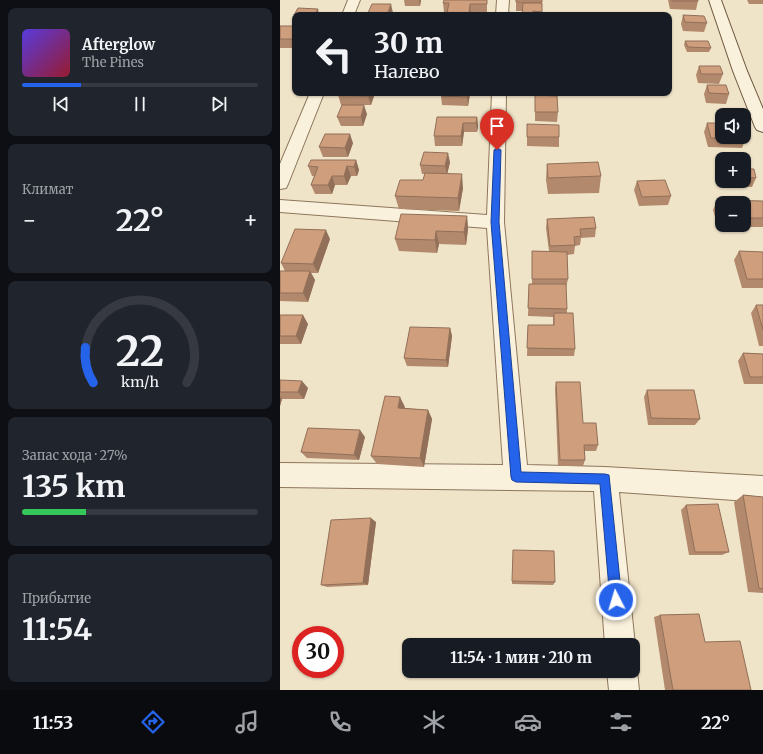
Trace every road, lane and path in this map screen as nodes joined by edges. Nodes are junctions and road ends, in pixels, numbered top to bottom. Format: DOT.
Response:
graph roads {
  1 [pos="354,0"];
  2 [pos="503,0"];
  3 [pos="715,0"];
  4 [pos="349,12"];
  5 [pos="502,12"];
  6 [pos="316,96"];
  7 [pos="499,96"];
  8 [pos="763,127"];
  9 [pos="280,184"];
  10 [pos="280,206"];
  11 [pos="495,222"];
  12 [pos="280,475"];
  13 [pos="516,477"];
  14 [pos="605,479"];
  15 [pos="763,489"];
  16 [pos="619,638"];
  17 [pos="623,678"];
  18 [pos="624,690"];
  1 -- 4 [label="street"];
  2 -- 5 [label="street"];
  3 -- 8 [label="street"];
  6 -- 9 [label="street"];
  7 -- 11 [label="street"];
  10 -- 11 [label="street"];
  11 -- 13 [label="street"];
  12 -- 13 [label="street"];
  13 -- 14 [label="street"];
  14 -- 15 [label="street"];
  14 -- 16 [label="street"];
  17 -- 18 [label="street"];
}
